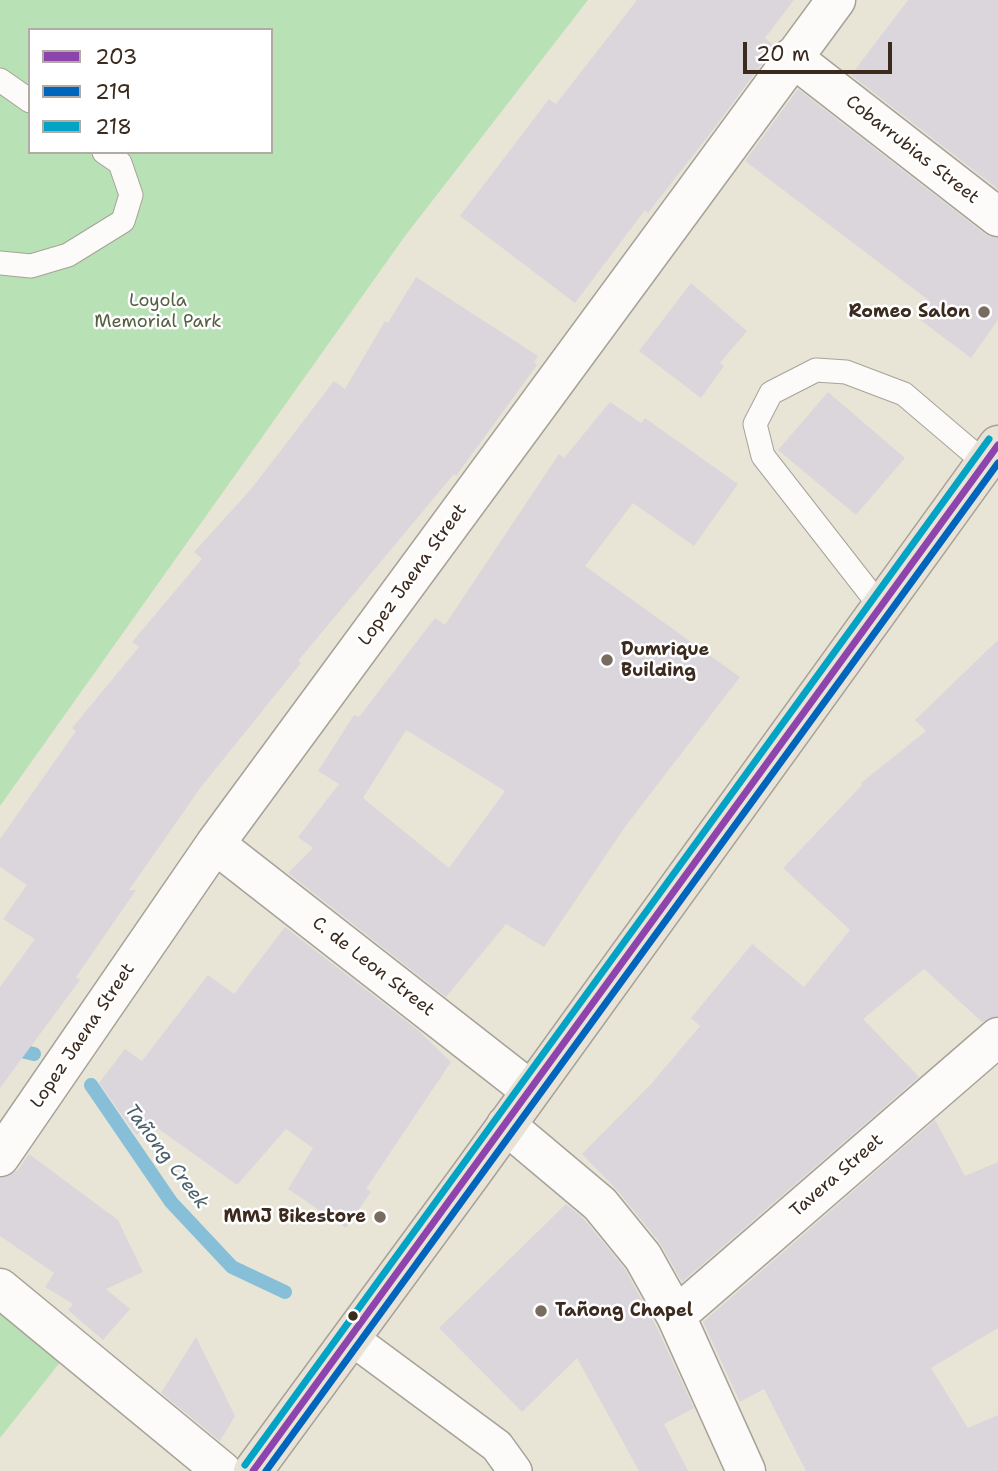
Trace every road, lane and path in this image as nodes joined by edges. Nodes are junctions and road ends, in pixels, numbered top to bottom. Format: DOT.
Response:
graph roads {
  1 [pos="836,0"];
  2 [pos="792,57"];
  3 [pos="0,80"];
  4 [pos="28,100"];
  5 [pos="107,154"];
  6 [pos="998,217"];
  7 [pos="0,263"];
  8 [pos="992,454"];
  9 [pos="880,606"];
  10 [pos="215,844"];
  11 [pos="998,1037"];
  12 [pos="530,1090"];
  13 [pos="506,1125"];
  14 [pos="0,1157"];
  15 [pos="0,1288"];
  16 [pos="676,1316"];
  17 [pos="351,1338"];
  18 [pos="222,1471"];
  19 [pos="253,1471"];
  20 [pos="515,1471"];
  21 [pos="746,1471"];
  1 -- 2 [label="street, Lopez Jaena Street"];
  2 -- 6 [label="street, Cobarrubias Street"];
  2 -- 10 [label="street, Lopez Jaena Street"];
  3 -- 4 [label="lane"];
  5 -- 7 [label="lane"];
  8 -- 9 [label="main road"];
  8 -- 9 [label="lane"];
  9 -- 12 [label="main road"];
  10 -- 12 [label="street, C. de Leon Street"];
  10 -- 14 [label="street, Lopez Jaena Street"];
  11 -- 16 [label="street, Tavera Street"];
  12 -- 13 [label="main road"];
  13 -- 16 [label="street"];
  13 -- 17 [label="main road"];
  15 -- 18 [label="street"];
  16 -- 21 [label="street"];
  17 -- 19 [label="main road"];
  17 -- 20 [label="street"];
}
